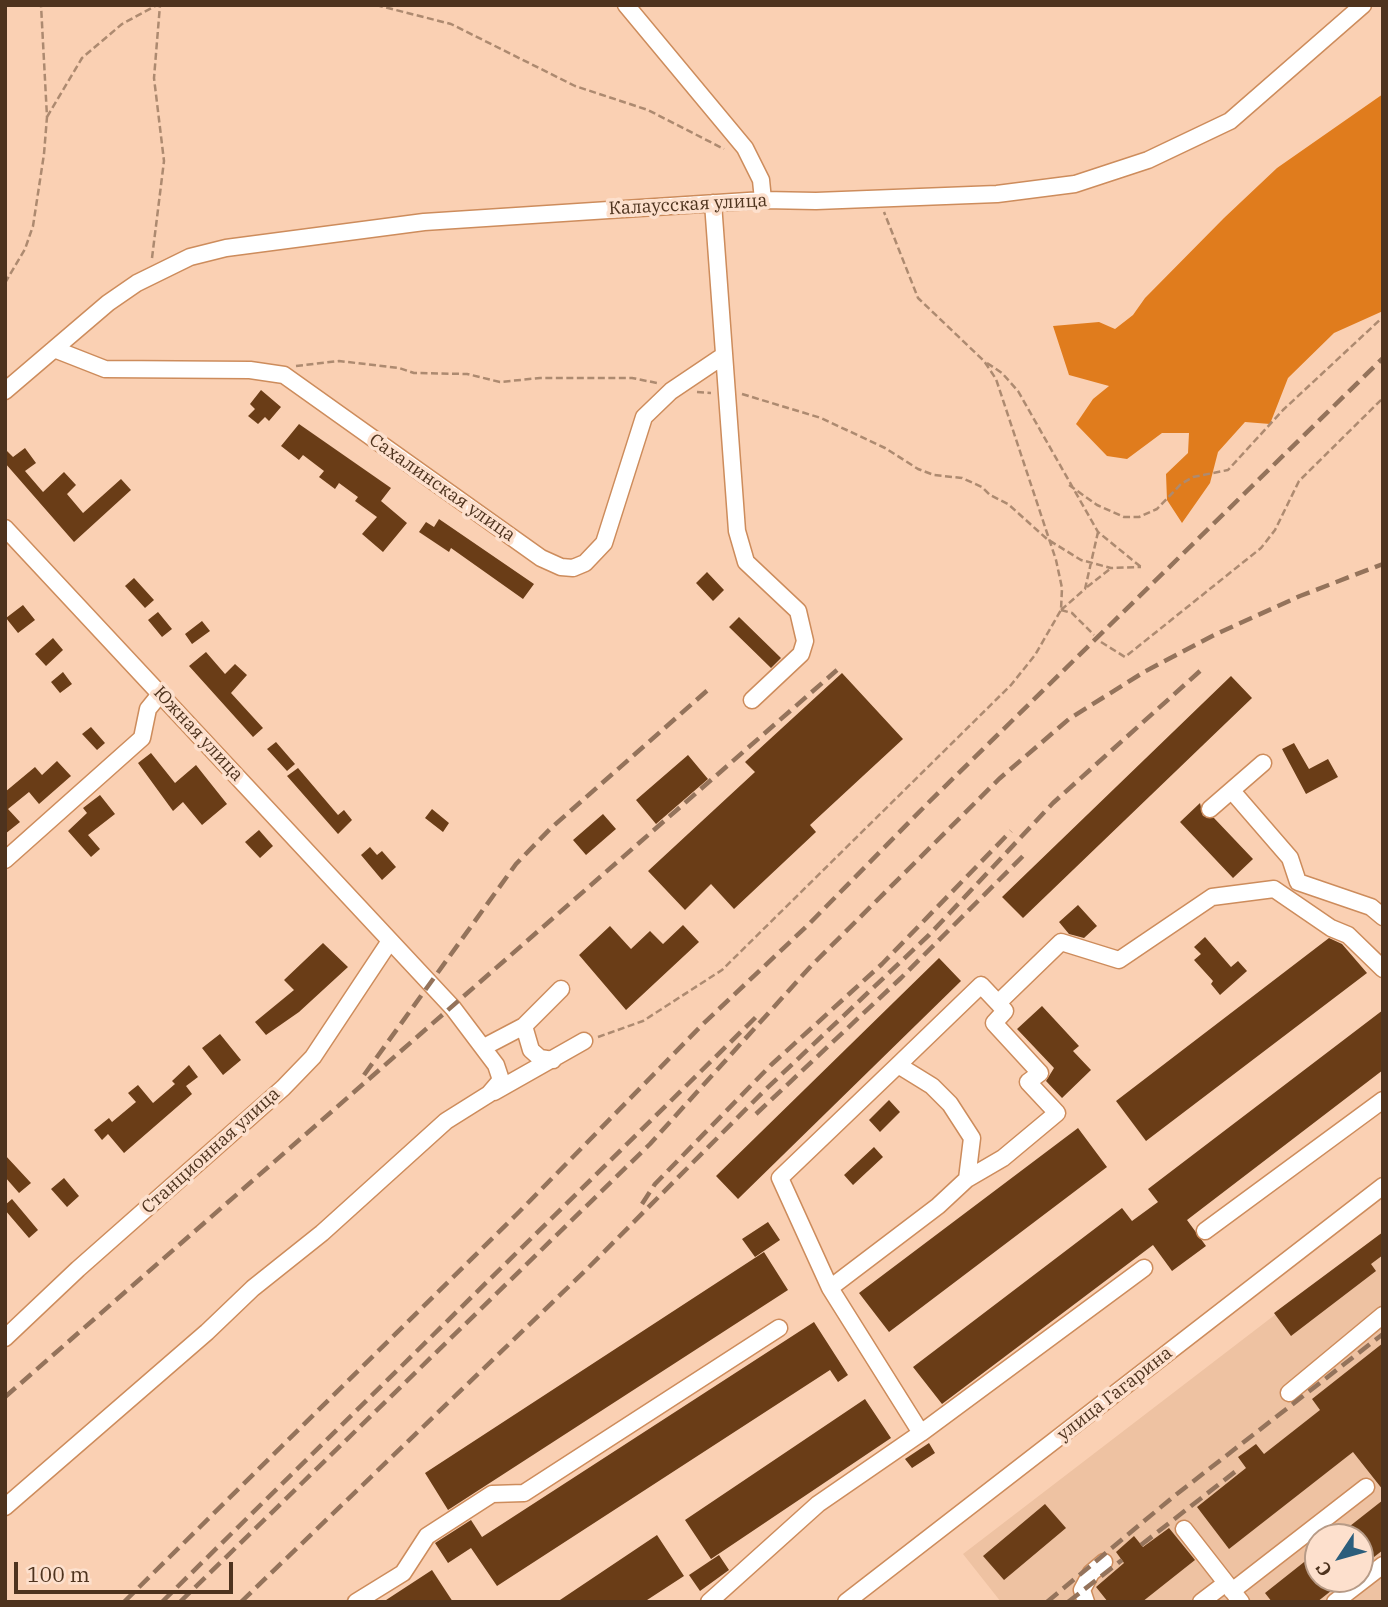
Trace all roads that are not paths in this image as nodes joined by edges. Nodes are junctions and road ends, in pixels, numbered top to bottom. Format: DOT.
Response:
graph roads {
  1 [pos="626,5"];
  2 [pos="1363,5"];
  3 [pos="763,200"];
  4 [pos="713,203"];
  5 [pos="54,349"];
  6 [pos="723,356"];
  7 [pos="5,391"];
  8 [pos="5,528"];
  9 [pos="161,693"];
  10 [pos="752,700"];
  11 [pos="1263,763"];
  12 [pos="1232,791"];
  13 [pos="1210,809"];
  14 [pos="5,860"];
  15 [pos="1383,917"];
  16 [pos="390,941"];
  17 [pos="1383,969"];
  18 [pos="561,989"];
  19 [pos="998,1003"];
  20 [pos="524,1026"];
  21 [pos="584,1041"];
  22 [pos="484,1047"];
  23 [pos="553,1060"];
  24 [pos="898,1065"];
  25 [pos="489,1094"];
  26 [pos="1383,1100"];
  27 [pos="967,1179"];
  28 [pos="1383,1186"];
  29 [pos="1205,1231"];
  30 [pos="1144,1268"];
  31 [pos="830,1288"];
  32 [pos="1383,1315"];
  33 [pos="779,1328"];
  34 [pos="5,1338"];
  35 [pos="1289,1393"];
  36 [pos="921,1433"];
  37 [pos="1366,1487"];
  38 [pos="5,1507"];
  39 [pos="1184,1529"];
  40 [pos="1104,1562"];
  41 [pos="1383,1565"];
  42 [pos="1233,1592"];
  43 [pos="356,1602"];
  44 [pos="709,1602"];
  45 [pos="846,1602"];
  46 [pos="1086,1602"];
  47 [pos="1201,1602"];
  48 [pos="1335,1602"];
  1 -- 3 [label="street"];
  2 -- 3 [label="street, Калаусская улица"];
  3 -- 4 [label="street, Калаусская улица"];
  4 -- 5 [label="street, Калаусская улица"];
  4 -- 6 [label="street"];
  5 -- 6 [label="street, Сахалинская улица"];
  5 -- 7 [label="street, Калаусская улица"];
  6 -- 10 [label="street"];
  8 -- 9 [label="street, Южная улица"];
  9 -- 14 [label="street"];
  9 -- 16 [label="street, Южная улица"];
  11 -- 12 [label="street"];
  12 -- 13 [label="street"];
  12 -- 15 [label="street"];
  16 -- 22 [label="street, Южная улица"];
  16 -- 34 [label="street, Станционная улица"];
  17 -- 19 [label="street"];
  18 -- 20 [label="street"];
  19 -- 24 [label="street"];
  19 -- 27 [label="street"];
  20 -- 22 [label="street"];
  20 -- 23 [label="street"];
  21 -- 23 [label="street"];
  22 -- 25 [label="street, Южная улица"];
  23 -- 25 [label="street"];
  24 -- 27 [label="street"];
  24 -- 31 [label="street"];
  25 -- 38 [label="street"];
  26 -- 29 [label="street"];
  27 -- 31 [label="street"];
  28 -- 45 [label="street, улица Гагарина"];
  30 -- 36 [label="street"];
  31 -- 36 [label="street"];
  32 -- 35 [label="street"];
  33 -- 43 [label="street"];
  36 -- 44 [label="street"];
  37 -- 42 [label="street"];
  39 -- 42 [label="street"];
  40 -- 46 [label="street"];
  41 -- 48 [label="street"];
  42 -- 47 [label="street"];
}
